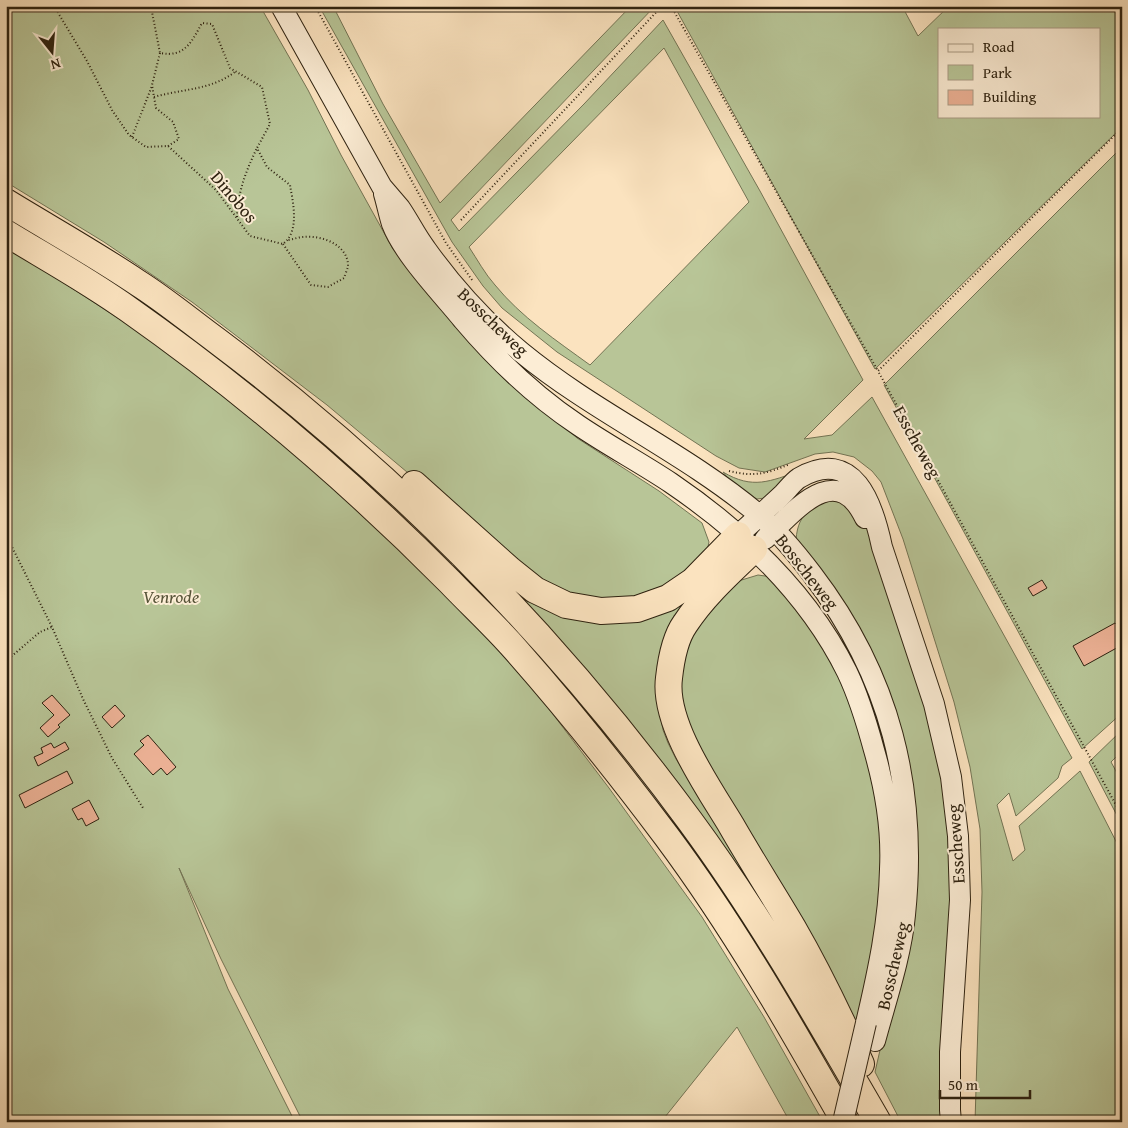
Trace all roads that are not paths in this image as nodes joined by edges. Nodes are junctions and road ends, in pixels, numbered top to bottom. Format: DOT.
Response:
graph roads {
  1 [pos="281,6"];
  2 [pos="382,187"];
  3 [pos="6,202"];
  4 [pos="6,233"];
  5 [pos="256,370"];
  6 [pos="760,515"];
  7 [pos="774,530"];
  8 [pos="746,542"];
  9 [pos="882,547"];
  10 [pos="802,1046"];
  11 [pos="828,1122"];
  12 [pos="844,1122"];
  13 [pos="856,1122"];
  14 [pos="878,1122"];
  15 [pos="886,1122"];
  16 [pos="951,1122"];
  1 -- 2 [label="main road, Bosscheweg"];
  2 -- 6 [label="main road, Bosscheweg"];
  2 -- 8 [label="main road, Bosscheweg"];
  3 -- 5 [label="highway"];
  4 -- 10 [label="highway"];
  5 -- 8 [label="highway"];
  5 -- 14 [label="highway"];
  6 -- 7 [label="main road, Bosscheweg"];
  6 -- 8 [label="main road, Esscheweg"];
  6 -- 9 [label="main road, Esscheweg"];
  7 -- 8 [label="main road, Esscheweg"];
  7 -- 9 [label="main road, Esscheweg"];
  7 -- 13 [label="main road, Bosscheweg"];
  8 -- 12 [label="main road, Bosscheweg, bridge"];
  8 -- 15 [label="highway"];
  9 -- 16 [label="main road, Esscheweg"];
  10 -- 11 [label="highway"];
  10 -- 12 [label="highway"];
}
